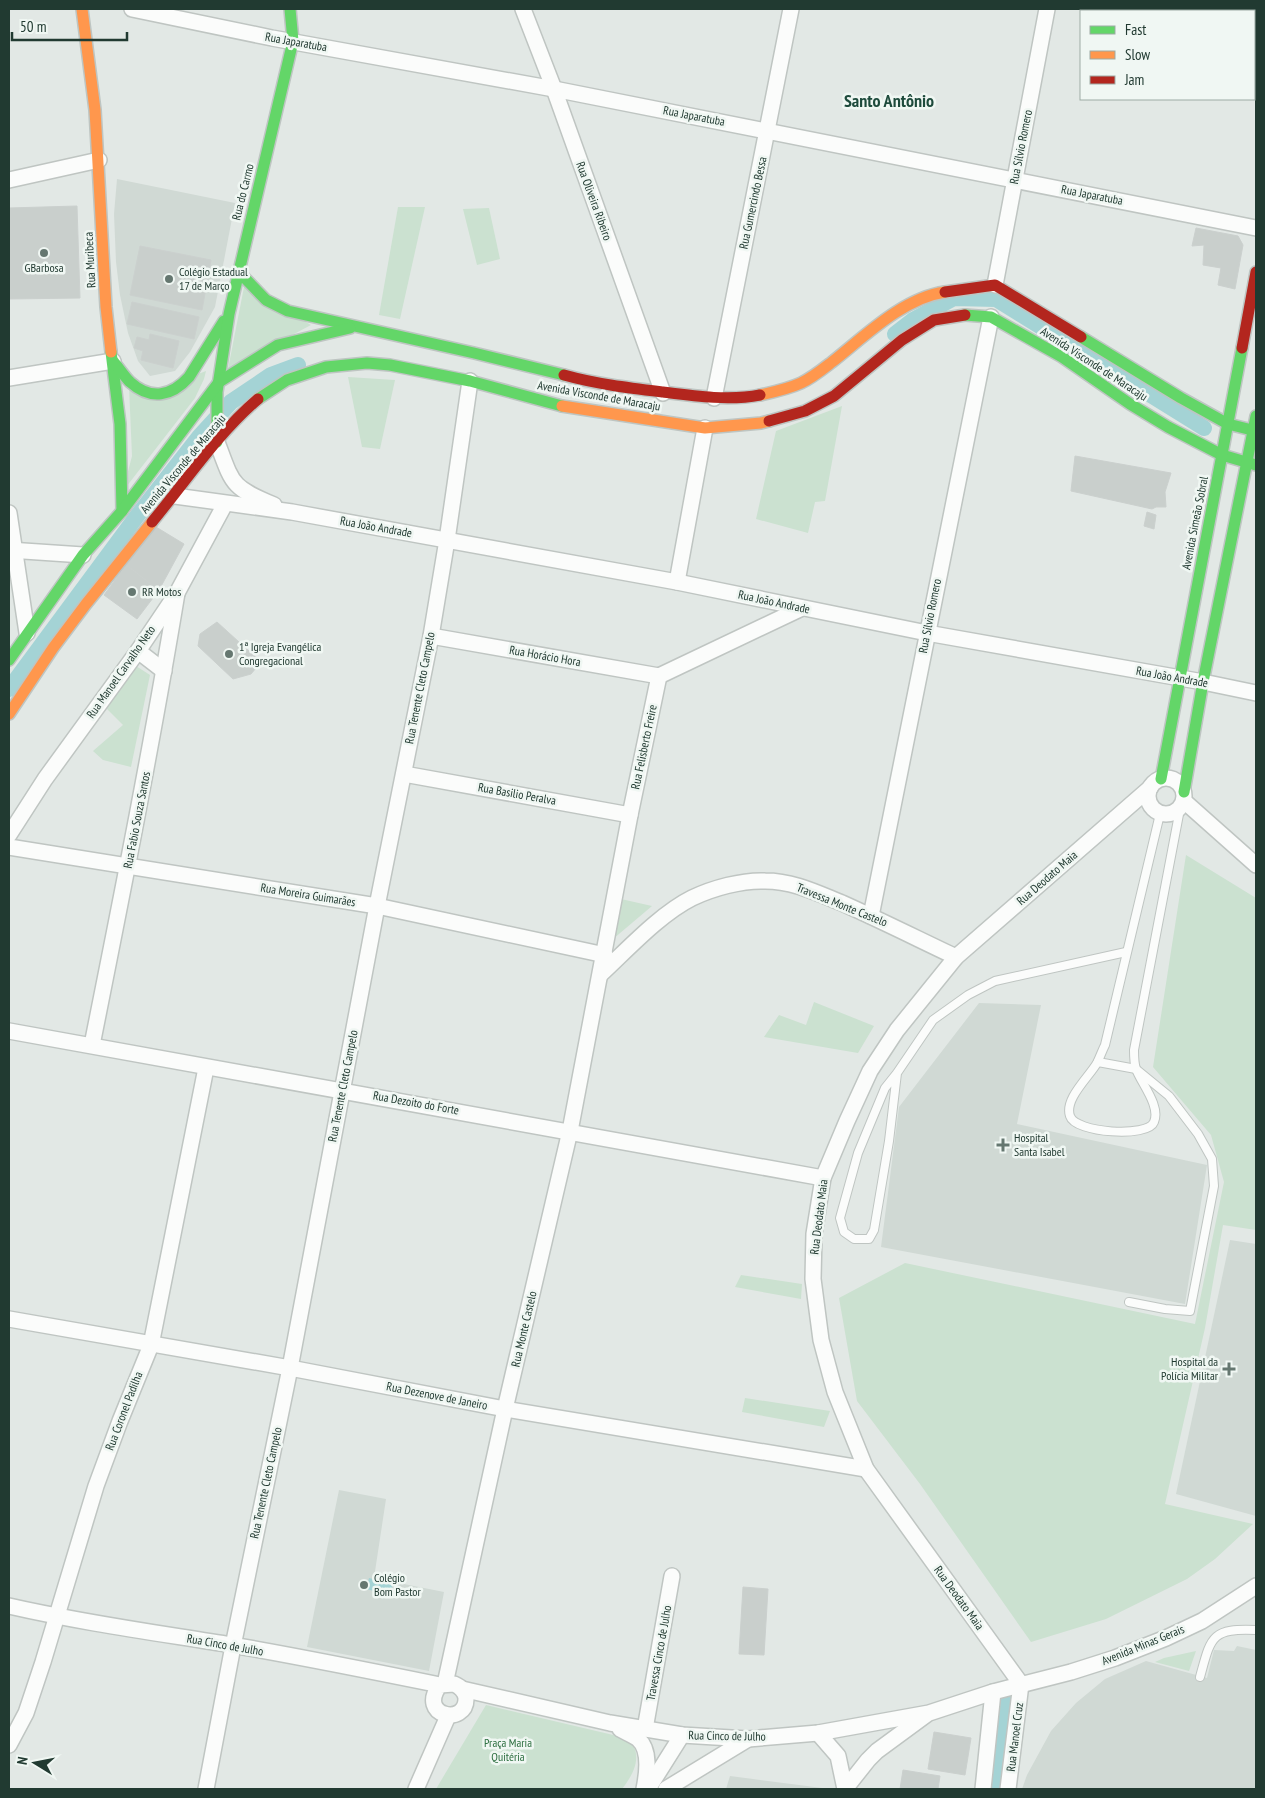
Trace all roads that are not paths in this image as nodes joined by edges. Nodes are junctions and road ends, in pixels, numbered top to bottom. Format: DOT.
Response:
graph roads {
  1 [pos="82,9"];
  2 [pos="132,9"];
  3 [pos="290,9"];
  4 [pos="523,9"];
  5 [pos="792,9"];
  6 [pos="1048,9"];
  7 [pos="293,41"];
  8 [pos="554,88"];
  9 [pos="768,131"];
  10 [pos="98,160"];
  11 [pos="9,180"];
  12 [pos="1015,180"];
  13 [pos="1256,228"];
  14 [pos="238,271"];
  15 [pos="1256,272"];
  16 [pos="995,285"];
  17 [pos="229,314"];
  18 [pos="991,317"];
  19 [pos="361,326"];
  20 [pos="113,360"];
  21 [pos="9,378"];
  22 [pos="470,381"];
  23 [pos="218,387"];
  24 [pos="663,393"];
  25 [pos="714,398"];
  26 [pos="1256,416"];
  27 [pos="1228,424"];
  28 [pos="705,428"];
  29 [pos="1255,431"];
  30 [pos="217,442"];
  31 [pos="1222,455"];
  32 [pos="1252,464"];
  33 [pos="174,496"];
  34 [pos="225,504"];
  35 [pos="122,511"];
  36 [pos="292,512"];
  37 [pos="9,513"];
  38 [pos="447,540"];
  39 [pos="12,549"];
  40 [pos="83,555"];
  41 [pos="678,582"];
  42 [pos="177,593"];
  43 [pos="802,608"];
  44 [pos="27,633"];
  45 [pos="927,633"];
  46 [pos="431,636"];
  47 [pos="138,651"];
  48 [pos="9,660"];
  49 [pos="164,671"];
  50 [pos="659,676"];
  51 [pos="1180,679"];
  52 [pos="1203,682"];
  53 [pos="1256,693"];
  54 [pos="9,714"];
  55 [pos="404,774"];
  56 [pos="1155,784"];
  57 [pos="1182,801"];
  58 [pos="1160,814"];
  59 [pos="630,815"];
  60 [pos="9,835"];
  61 [pos="9,847"];
  62 [pos="1256,864"];
  63 [pos="128,866"];
  64 [pos="377,906"];
  65 [pos="871,916"];
  66 [pos="1126,952"];
  67 [pos="605,955"];
  68 [pos="956,957"];
  69 [pos="601,974"];
  70 [pos="9,1031"];
  71 [pos="92,1045"];
  72 [pos="1098,1062"];
  73 [pos="206,1068"];
  74 [pos="1136,1069"];
  75 [pos="897,1073"];
  76 [pos="342,1090"];
  77 [pos="570,1131"];
  78 [pos="823,1178"];
  79 [pos="1129,1302"];
  80 [pos="9,1319"];
  81 [pos="151,1345"];
  82 [pos="290,1368"];
  83 [pos="505,1409"];
  84 [pos="866,1469"];
  85 [pos="672,1576"];
  86 [pos="1256,1586"];
  87 [pos="9,1606"];
  88 [pos="56,1617"];
  89 [pos="1256,1630"];
  90 [pos="233,1646"];
  91 [pos="1200,1677"];
  92 [pos="443,1684"];
  93 [pos="1021,1684"];
  94 [pos="462,1689"];
  95 [pos="993,1692"];
  96 [pos="929,1713"];
  97 [pos="448,1716"];
  98 [pos="610,1723"];
  99 [pos="645,1729"];
  100 [pos="818,1733"];
  101 [pos="682,1734"];
  102 [pos="748,1739"];
  103 [pos="9,1745"];
  104 [pos="206,1789"];
  105 [pos="416,1789"];
  106 [pos="644,1789"];
  107 [pos="648,1789"];
  108 [pos="666,1789"];
  109 [pos="845,1789"];
  110 [pos="983,1789"];
  111 [pos="1008,1789"];
  1 -- 10 [label="main road, Rua Muribeca"];
  2 -- 7 [label="street, Rua Japaratuba"];
  3 -- 7 [label="main road, Rua do Carmo"];
  4 -- 8 [label="street, Rua Oliveira Ribeiro"];
  5 -- 9 [label="street, Rua Gumercindo Bessa"];
  6 -- 12 [label="street, Rua Sílvio Romero"];
  7 -- 8 [label="street, Rua Japaratuba"];
  7 -- 14 [label="main road, Rua do Carmo"];
  8 -- 9 [label="street, Rua Japaratuba"];
  8 -- 24 [label="street, Rua Oliveira Ribeiro"];
  9 -- 12 [label="street, Rua Japaratuba"];
  9 -- 25 [label="street, Rua Gumercindo Bessa"];
  10 -- 11 [label="street"];
  10 -- 20 [label="main road, Rua Muribeca"];
  12 -- 13 [label="street, Rua Japaratuba"];
  12 -- 16 [label="street, Rua Sílvio Romero"];
  14 -- 17 [label="main road, Rua do Carmo"];
  14 -- 19 [label="main road"];
  15 -- 27 [label="main road, Avenida Simeão Sobral"];
  16 -- 25 [label="main road, Avenida Visconde de Maracaju"];
  16 -- 27 [label="main road, Avenida Visconde de Maracaju"];
  17 -- 20 [label="main road"];
  17 -- 23 [label="main road, Rua do Carmo"];
  18 -- 28 [label="main road, Avenida Visconde de Maracaju"];
  18 -- 31 [label="main road, Avenida Visconde de Maracaju"];
  18 -- 45 [label="street, Rua Sílvio Romero"];
  19 -- 23 [label="main road, Avenida Visconde de Maracaju"];
  19 -- 24 [label="main road, Avenida Visconde de Maracaju"];
  20 -- 21 [label="street"];
  20 -- 35 [label="main road, Rua Muribeca"];
  22 -- 28 [label="main road, Avenida Visconde de Maracaju"];
  22 -- 30 [label="main road, Avenida Visconde de Maracaju"];
  22 -- 38 [label="street, Rua Tenente Cleto Campelo"];
  23 -- 30 [label="main road, Rua do Carmo"];
  23 -- 35 [label="main road, Avenida Visconde de Maracaju"];
  24 -- 25 [label="main road, Avenida Visconde de Maracaju"];
  26 -- 29 [label="main road"];
  27 -- 29 [label="main road, Avenida Visconde de Maracaju"];
  27 -- 31 [label="main road, Avenida Simeão Sobral"];
  28 -- 41 [label="street"];
  29 -- 32 [label="main road"];
  30 -- 33 [label="main road, Avenida Visconde de Maracaju"];
  30 -- 36 [label="street, Rua João Andrade"];
  31 -- 32 [label="main road, Avenida Visconde de Maracaju"];
  31 -- 51 [label="main road, Avenida Simeão Sobral"];
  32 -- 52 [label="main road"];
  33 -- 34 [label="street, Rua João Andrade"];
  33 -- 54 [label="main road, Avenida Visconde de Maracaju"];
  34 -- 36 [label="street, Rua João Andrade"];
  34 -- 42 [label="street, Rua Manoel Carvalho Neto"];
  35 -- 40 [label="main road, Avenida Visconde de Maracaju"];
  36 -- 38 [label="street, Rua João Andrade"];
  37 -- 39 [label="street"];
  38 -- 41 [label="street, Rua João Andrade"];
  38 -- 46 [label="street, Rua Tenente Cleto Campelo"];
  39 -- 40 [label="street"];
  39 -- 44 [label="street"];
  40 -- 44 [label="main road, Avenida Visconde de Maracaju"];
  41 -- 43 [label="street, Rua João Andrade"];
  42 -- 47 [label="street, Rua Manoel Carvalho Neto"];
  42 -- 49 [label="street, Rua Fabio Souza Santos"];
  43 -- 45 [label="street, Rua João Andrade"];
  43 -- 50 [label="street"];
  44 -- 48 [label="main road, Avenida Visconde de Maracaju"];
  45 -- 51 [label="street, Rua João Andrade"];
  45 -- 65 [label="street, Rua Sílvio Romero"];
  46 -- 50 [label="street, Rua Horácio Hora"];
  46 -- 55 [label="street, Rua Tenente Cleto Campelo"];
  47 -- 49 [label="street, Rua Manoel Carvalho Neto"];
  47 -- 60 [label="street, Rua Manoel Carvalho Neto"];
  49 -- 63 [label="street, Rua Fabio Souza Santos"];
  50 -- 59 [label="street, Rua Felisberto Freire"];
  51 -- 52 [label="street, Rua João Andrade"];
  51 -- 56 [label="main road, Avenida Simeão Sobral"];
  52 -- 53 [label="street, Rua João Andrade"];
  52 -- 57 [label="main road"];
  55 -- 59 [label="street, Rua Basilio Peralva"];
  55 -- 64 [label="street, Rua Tenente Cleto Campelo"];
  56 -- 57 [label="street"];
  56 -- 58 [label="street"];
  56 -- 68 [label="street, Rua Deodato Maia"];
  57 -- 58 [label="street"];
  57 -- 62 [label="street"];
  57 -- 74 [label="lane"];
  58 -- 66 [label="lane"];
  59 -- 67 [label="street, Rua Felisberto Freire"];
  61 -- 63 [label="street, Rua Moreira Guimarães"];
  63 -- 64 [label="street, Rua Moreira Guimarães"];
  63 -- 71 [label="street, Rua Fabio Souza Santos"];
  64 -- 67 [label="street, Rua Moreira Guimarães"];
  64 -- 76 [label="street, Rua Tenente Cleto Campelo"];
  65 -- 68 [label="street, Travessa Monte Castelo"];
  65 -- 69 [label="street, Travessa Monte Castelo"];
  66 -- 72 [label="lane"];
  66 -- 75 [label="lane"];
  67 -- 69 [label="street, Rua Felisberto Freire"];
  68 -- 78 [label="street, Rua Deodato Maia"];
  69 -- 77 [label="street, Rua Monte Castelo"];
  70 -- 71 [label="street, Rua Dezoito do Forte"];
  71 -- 73 [label="street, Rua Dezoito do Forte"];
  72 -- 74 [label="lane"];
  72 -- 74 [label="lane"];
  73 -- 76 [label="street, Rua Dezoito do Forte"];
  73 -- 81 [label="street, Rua Coronel Padilha"];
  74 -- 79 [label="lane"];
  75 -- 75 [label="lane"];
  76 -- 77 [label="street, Rua Dezoito do Forte"];
  76 -- 82 [label="street, Rua Tenente Cleto Campelo"];
  77 -- 78 [label="street, Rua Dezoito do Forte"];
  77 -- 83 [label="street, Rua Monte Castelo"];
  78 -- 84 [label="street, Rua Deodato Maia"];
  80 -- 81 [label="street, Rua Dezenove de Janeiro"];
  81 -- 82 [label="street, Rua Dezenove de Janeiro"];
  81 -- 88 [label="street, Rua Coronel Padilha"];
  82 -- 83 [label="street, Rua Dezenove de Janeiro"];
  82 -- 90 [label="street, Rua Tenente Cleto Campelo"];
  83 -- 84 [label="street, Rua Dezenove de Janeiro"];
  83 -- 92 [label="street, Rua Monte Castelo"];
  84 -- 93 [label="street, Rua Deodato Maia"];
  85 -- 99 [label="street, Travessa Cinco de Julho"];
  86 -- 93 [label="street, Avenida Minas Gerais"];
  87 -- 88 [label="street, Rua Cinco de Julho"];
  88 -- 90 [label="street, Rua Cinco de Julho"];
  88 -- 103 [label="street, Rua Coronel Padilha"];
  89 -- 91 [label="lane"];
  90 -- 92 [label="street, Rua Cinco de Julho"];
  90 -- 104 [label="street, Rua Tenente Cleto Campelo"];
  92 -- 94 [label="street"];
  92 -- 97 [label="street"];
  93 -- 95 [label="street, Rua Cinco de Julho"];
  93 -- 111 [label="street, Rua Manoel Cruz"];
  94 -- 97 [label="street"];
  94 -- 98 [label="street, Rua Cinco de Julho"];
  95 -- 96 [label="street, Rua Cinco de Julho"];
  95 -- 110 [label="street, Rua Manoel Cruz"];
  96 -- 100 [label="street, Rua Cinco de Julho"];
  96 -- 109 [label="street"];
  97 -- 105 [label="street"];
  98 -- 99 [label="street, Rua Cinco de Julho"];
  98 -- 106 [label="street"];
  99 -- 101 [label="street, Rua Cinco de Julho"];
  100 -- 102 [label="street, Rua Cinco de Julho"];
  100 -- 109 [label="street"];
  101 -- 102 [label="street, Rua Cinco de Julho"];
  101 -- 107 [label="street"];
  102 -- 108 [label="street"];
}
